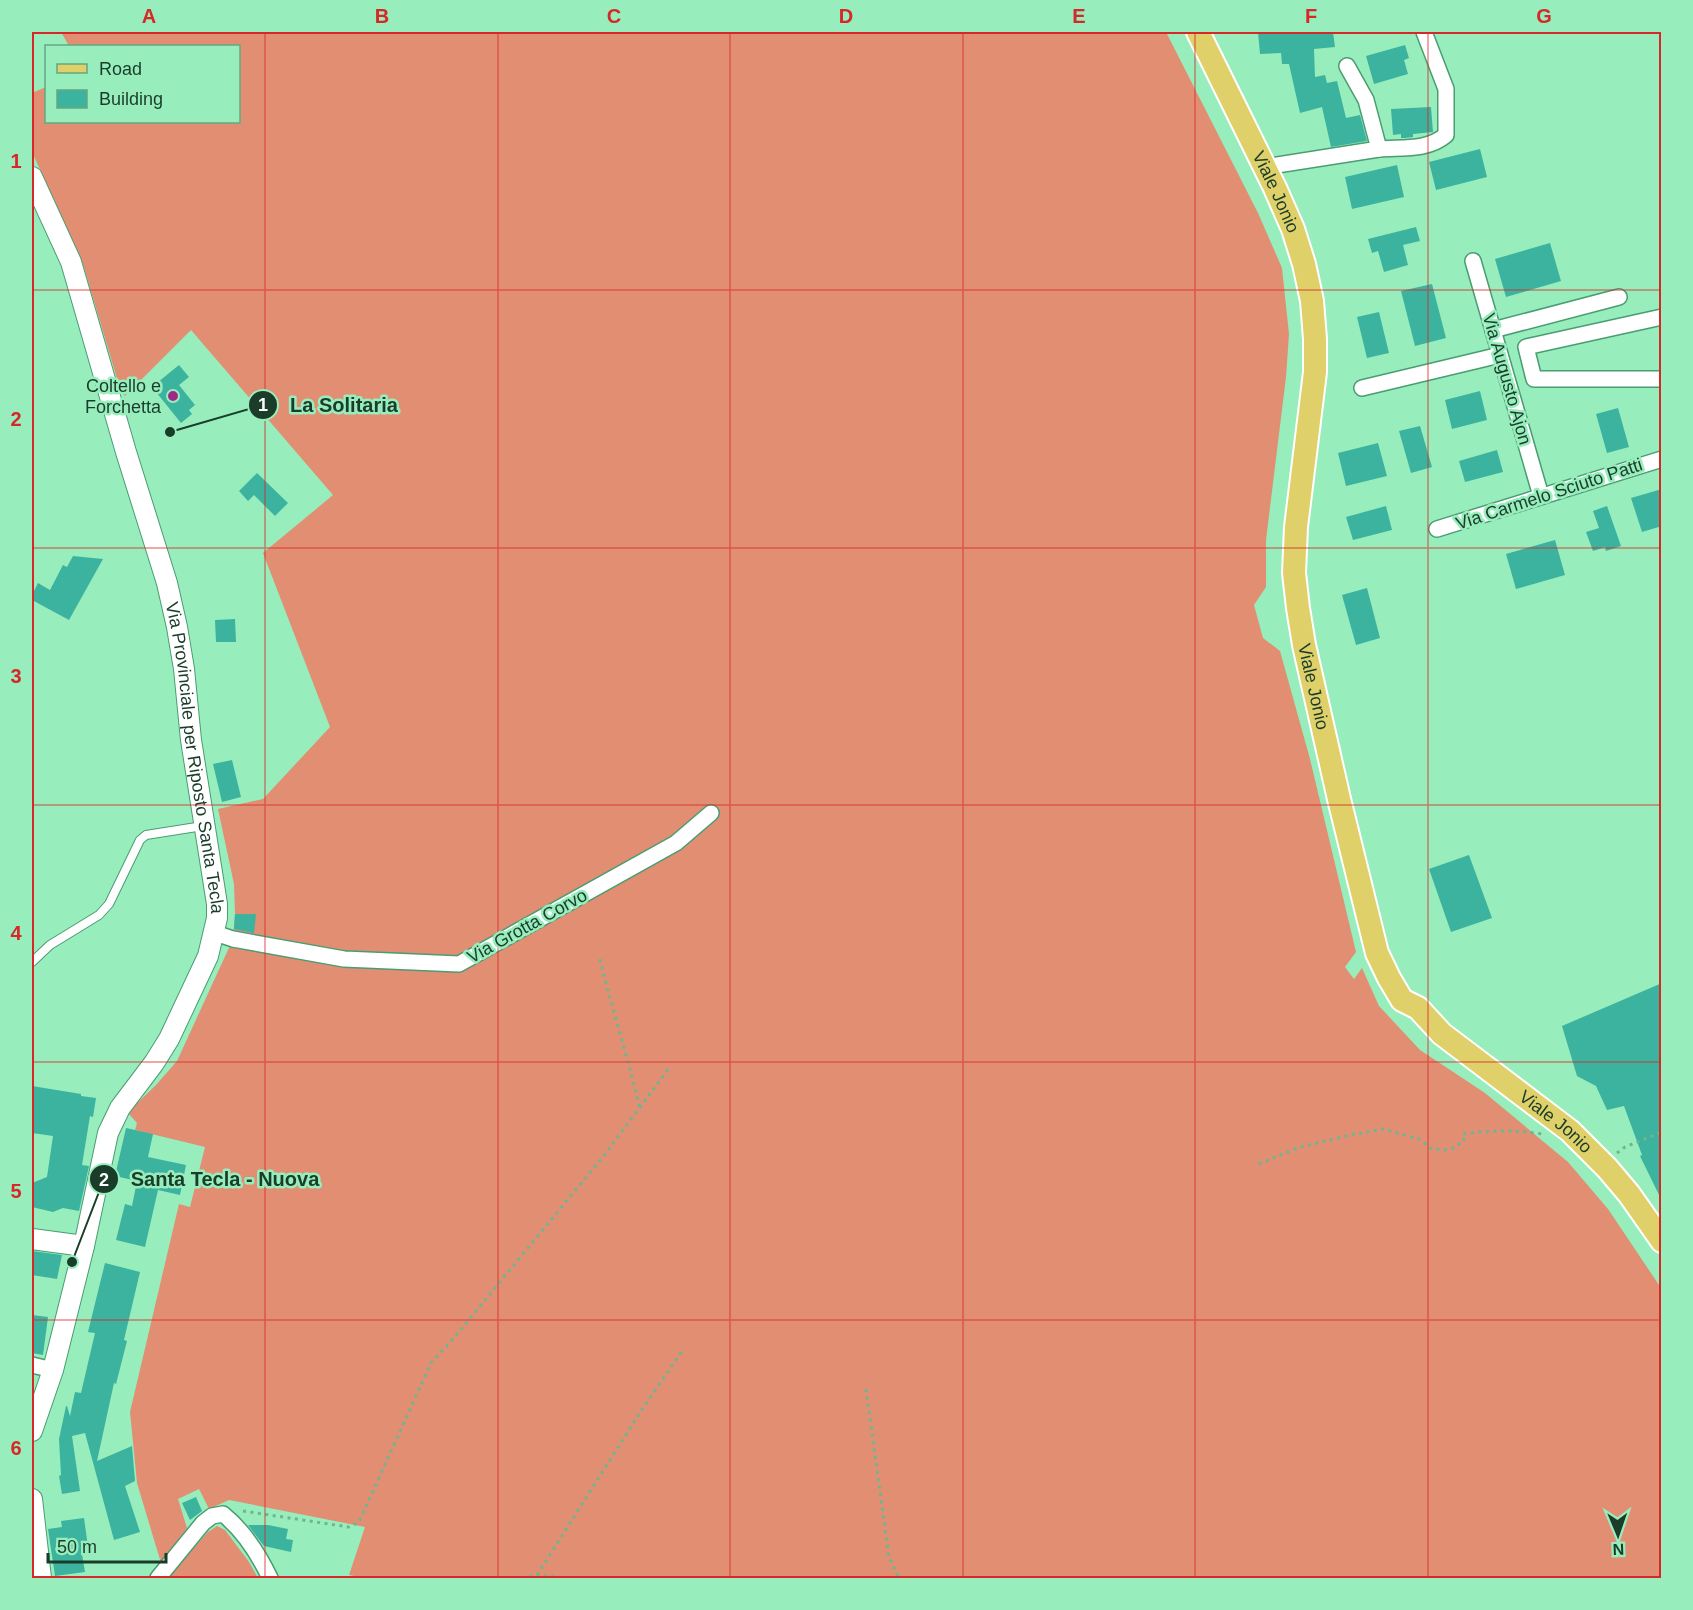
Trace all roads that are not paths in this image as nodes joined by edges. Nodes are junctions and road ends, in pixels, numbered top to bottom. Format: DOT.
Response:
graph roads {
  1 [pos="1198,32"];
  2 [pos="1424,32"];
  3 [pos="1347,66"];
  4 [pos="1378,149"];
  5 [pos="1264,167"];
  6 [pos="32,177"];
  7 [pos="1473,261"];
  8 [pos="1619,297"];
  9 [pos="1662,317"];
  10 [pos="1493,330"];
  11 [pos="1500,355"];
  12 [pos="1662,379"];
  13 [pos="1362,388"];
  14 [pos="1662,459"];
  15 [pos="1541,496"];
  16 [pos="1437,529"];
  17 [pos="711,813"];
  18 [pos="205,826"];
  19 [pos="215,933"];
  20 [pos="32,962"];
  21 [pos="32,1239"];
  22 [pos="1662,1241"];
  23 [pos="84,1246"];
  24 [pos="32,1365"];
  25 [pos="53,1370"];
  26 [pos="32,1431"];
  27 [pos="32,1499"];
  28 [pos="41,1578"];
  29 [pos="158,1578"];
  30 [pos="270,1578"];
  1 -- 5 [label="main road, Viale Jonio"];
  2 -- 4 [label="street"];
  3 -- 4 [label="street"];
  4 -- 5 [label="street"];
  5 -- 22 [label="main road, Viale Jonio"];
  6 -- 18 [label="street, Via Provinciale per Riposto Santa Tecla"];
  7 -- 10 [label="street, Via Augusto Ajon"];
  8 -- 10 [label="street"];
  9 -- 12 [label="street"];
  10 -- 11 [label="street, Via Augusto Ajon"];
  11 -- 13 [label="street"];
  11 -- 15 [label="street, Via Augusto Ajon"];
  14 -- 15 [label="street, Via Carmelo Sciuto Patti"];
  15 -- 16 [label="street, Via Carmelo Sciuto Patti"];
  17 -- 19 [label="street, Via Grotta Corvo"];
  18 -- 19 [label="street, Via Provinciale per Riposto Santa Tecla"];
  18 -- 20 [label="lane"];
  19 -- 23 [label="street, Via Provinciale per Riposto Santa Tecla"];
  21 -- 23 [label="street"];
  23 -- 25 [label="street, Via Provinciale per Riposto Santa Tecla"];
  24 -- 25 [label="street"];
  25 -- 26 [label="street, Via Provinciale per Riposto Santa Tecla"];
  27 -- 28 [label="street"];
  29 -- 30 [label="street"];
}
